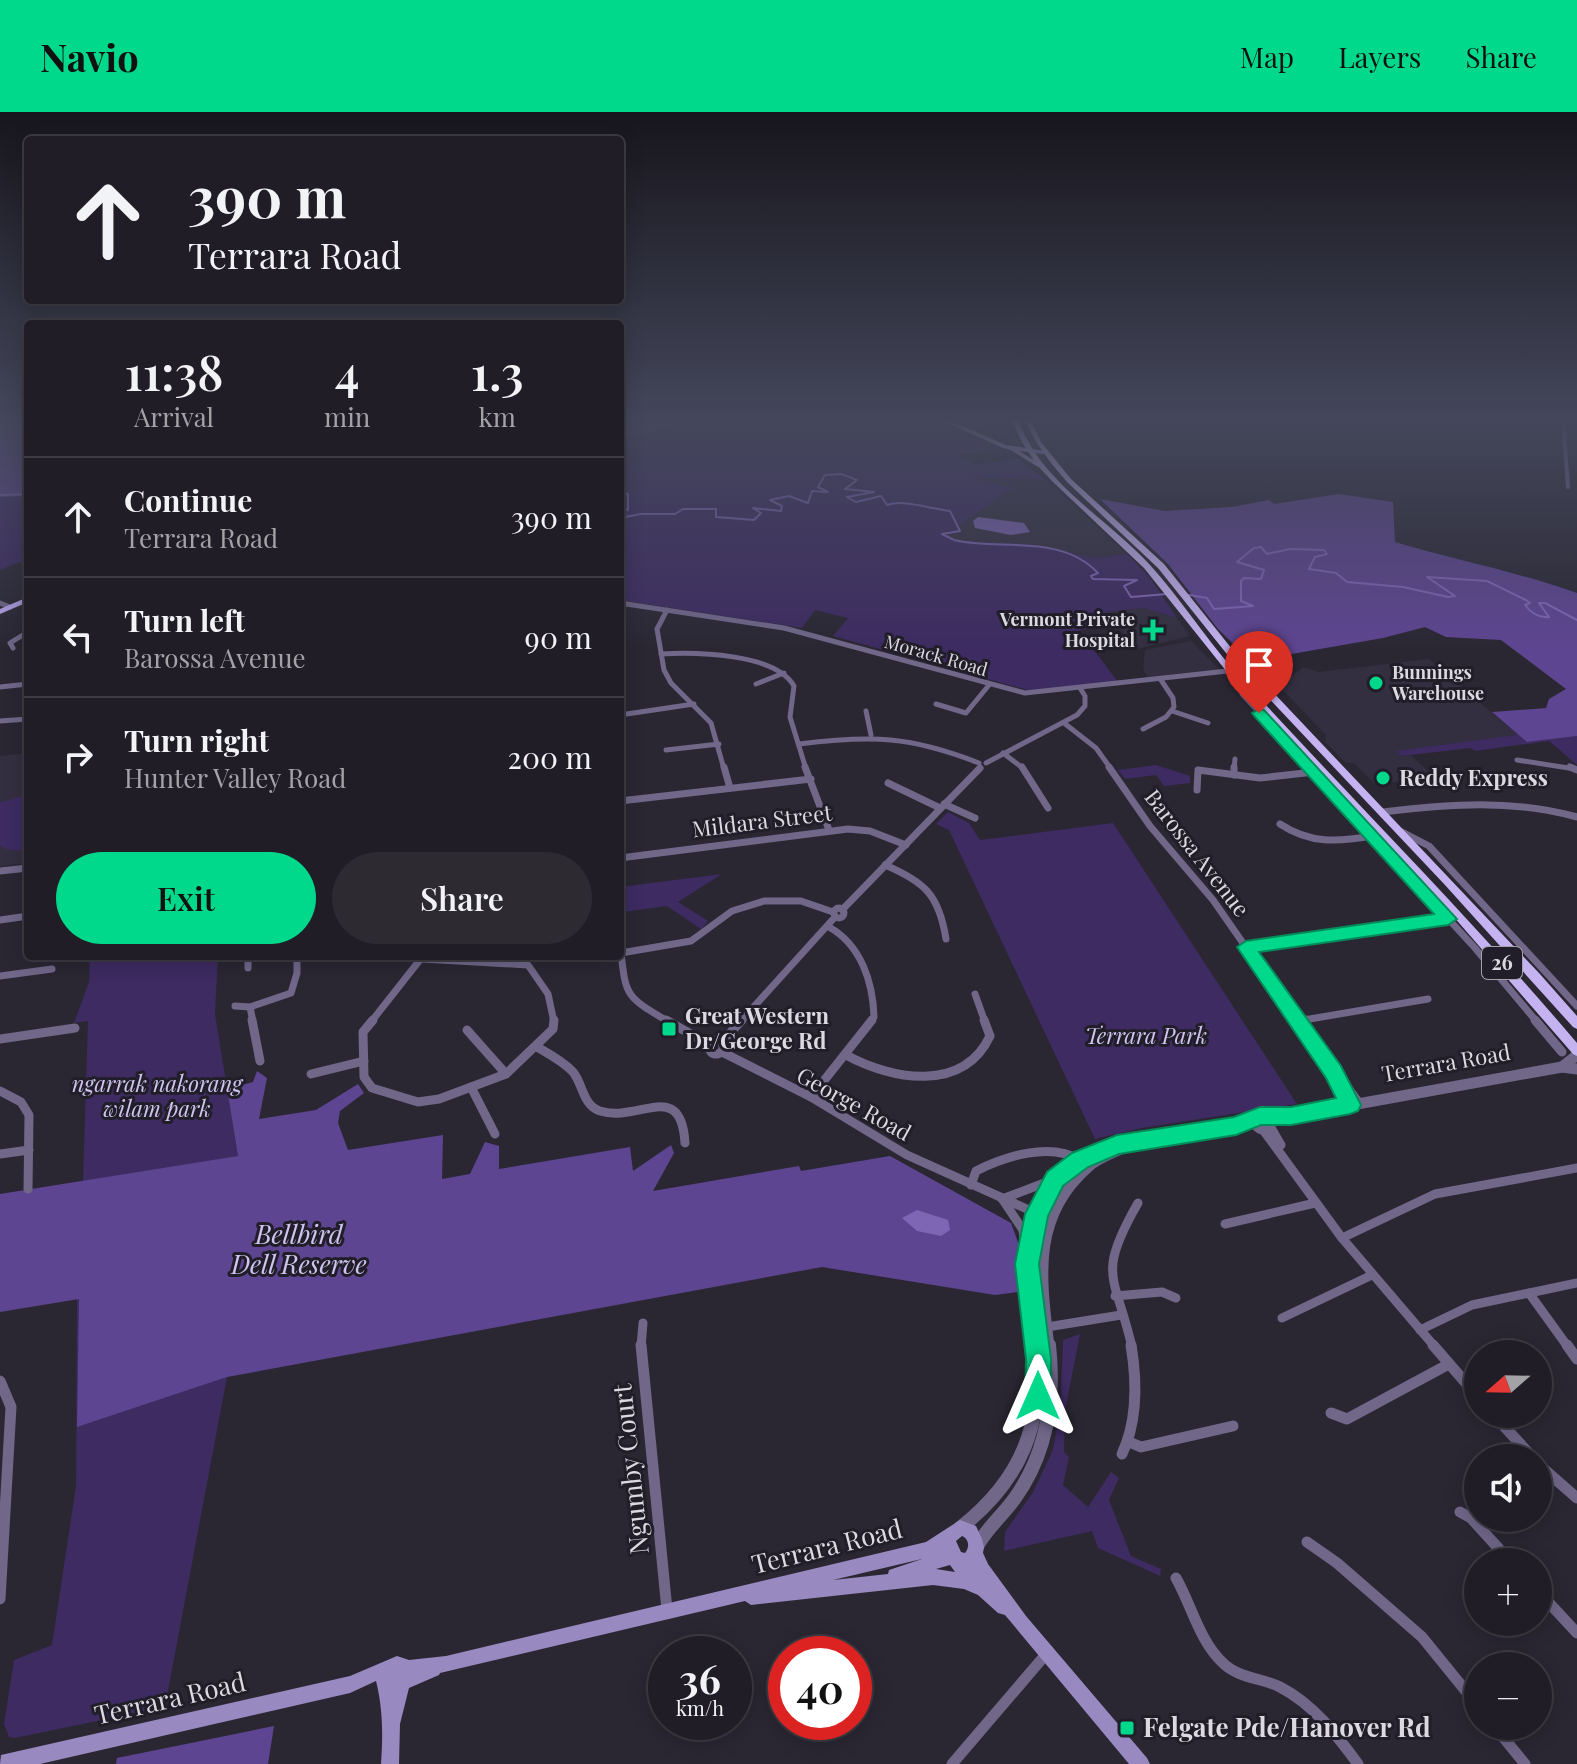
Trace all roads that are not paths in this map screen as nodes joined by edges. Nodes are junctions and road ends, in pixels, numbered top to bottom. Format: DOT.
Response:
graph roads {
  1 [pos="1072,496"];
  2 [pos="1085,496"];
  3 [pos="1075,499"];
  4 [pos="1090,501"];
  5 [pos="24,602"];
  6 [pos="0,603"];
  7 [pos="24,603"];
  8 [pos="624,604"];
  9 [pos="10,607"];
  10 [pos="667,610"];
  11 [pos="0,613"];
  12 [pos="24,635"];
  13 [pos="0,644"];
  14 [pos="661,654"];
  15 [pos="1246,669"];
  16 [pos="1231,671"];
  17 [pos="784,673"];
  18 [pos="1161,680"];
  19 [pos="24,684"];
  20 [pos="756,684"];
  21 [pos="989,685"];
  22 [pos="1245,686"];
  23 [pos="0,687"];
  24 [pos="1080,688"];
  25 [pos="694,704"];
  26 [pos="936,704"];
  27 [pos="866,711"];
  28 [pos="1172,711"];
  29 [pos="624,714"];
  30 [pos="24,719"];
  31 [pos="0,721"];
  32 [pos="1208,723"];
  33 [pos="1062,724"];
  34 [pos="1143,729"];
  35 [pos="871,735"];
  36 [pos="719,744"];
  37 [pos="799,744"];
  38 [pos="666,750"];
  39 [pos="1003,753"];
  40 [pos="1235,759"];
  41 [pos="1517,760"];
  42 [pos="982,765"];
  43 [pos="1577,770"];
  44 [pos="1314,772"];
  45 [pos="1234,775"];
  46 [pos="811,779"];
  47 [pos="888,783"];
  48 [pos="730,788"];
  49 [pos="1197,790"];
  50 [pos="624,801"];
  51 [pos="942,806"];
  52 [pos="1048,808"];
  53 [pos="1383,812"];
  54 [pos="975,818"];
  55 [pos="1577,818"];
  56 [pos="1280,824"];
  57 [pos="829,830"];
  58 [pos="1402,832"];
  59 [pos="1372,836"];
  60 [pos="906,845"];
  61 [pos="624,857"];
  62 [pos="885,865"];
  63 [pos="24,868"];
  64 [pos="0,871"];
  65 [pos="1418,878"];
  66 [pos="834,915"];
  67 [pos="24,917"];
  68 [pos="1448,919"];
  69 [pos="0,920"];
  70 [pos="1500,921"];
  71 [pos="829,927"];
  72 [pos="1499,935"];
  73 [pos="946,939"];
  74 [pos="1246,947"];
  75 [pos="624,952"];
  76 [pos="248,960"];
  77 [pos="297,960"];
  78 [pos="420,960"];
  79 [pos="450,960"];
  80 [pos="622,960"];
  81 [pos="248,968"];
  82 [pos="52,969"];
  83 [pos="0,976"];
  84 [pos="975,994"];
  85 [pos="1428,999"];
  86 [pos="235,1006"];
  87 [pos="1577,1006"];
  88 [pos="250,1007"];
  89 [pos="1298,1021"];
  90 [pos="1577,1024"];
  91 [pos="75,1028"];
  92 [pos="467,1030"];
  93 [pos="0,1039"];
  94 [pos="537,1047"];
  95 [pos="722,1047"];
  96 [pos="1572,1051"];
  97 [pos="846,1055"];
  98 [pos="260,1061"];
  99 [pos="364,1061"];
  100 [pos="1562,1067"];
  101 [pos="1576,1070"];
  102 [pos="311,1074"];
  103 [pos="506,1074"];
  104 [pos="471,1087"];
  105 [pos="0,1091"];
  106 [pos="811,1097"];
  107 [pos="1354,1104"];
  108 [pos="1264,1123"];
  109 [pos="495,1134"];
  110 [pos="685,1143"];
  111 [pos="1130,1144"];
  112 [pos="29,1150"];
  113 [pos="0,1154"];
  114 [pos="1080,1160"];
  115 [pos="1577,1168"];
  116 [pos="1055,1179"];
  117 [pos="971,1185"];
  118 [pos="28,1189"];
  119 [pos="1002,1199"];
  120 [pos="1138,1203"];
  121 [pos="1315,1203"];
  122 [pos="1043,1217"];
  123 [pos="1225,1224"];
  124 [pos="1342,1238"];
  125 [pos="1027,1264"];
  126 [pos="1372,1275"];
  127 [pos="1577,1283"];
  128 [pos="1529,1293"];
  129 [pos="1115,1296"];
  130 [pos="1176,1298"];
  131 [pos="1121,1315"];
  132 [pos="1282,1318"];
  133 [pos="643,1323"];
  134 [pos="1041,1326"];
  135 [pos="1420,1330"];
  136 [pos="1577,1359"];
  137 [pos="1449,1364"];
  138 [pos="0,1381"];
  139 [pos="1464,1381"];
  140 [pos="1331,1413"];
  141 [pos="1233,1426"];
  142 [pos="1506,1428"];
  143 [pos="1129,1442"];
  144 [pos="1520,1444"];
  145 [pos="1122,1454"];
  146 [pos="1552,1476"];
  147 [pos="1577,1498"];
  148 [pos="1460,1512"];
  149 [pos="954,1532"];
  150 [pos="2,1537"];
  151 [pos="1307,1542"];
  152 [pos="1498,1548"];
  153 [pos="976,1550"];
  154 [pos="954,1558"];
  155 [pos="1176,1578"];
  156 [pos="882,1580"];
  157 [pos="985,1590"];
  158 [pos="0,1599"];
  159 [pos="714,1601"];
  160 [pos="1552,1606"];
  161 [pos="668,1612"];
  162 [pos="1020,1622"];
  163 [pos="1577,1633"];
  164 [pos="1047,1653"];
  165 [pos="395,1680"];
  166 [pos="1464,1689"];
  167 [pos="1505,1740"];
  168 [pos="1,1764"];
  169 [pos="390,1764"];
  170 [pos="952,1764"];
  171 [pos="1141,1764"];
  172 [pos="1358,1764"];
  173 [pos="1525,1764"];
  1 -- 3 [label="highway, 26"];
  2 -- 4 [label="highway, 26"];
  3 -- 4 [label="highway"];
  3 -- 16 [label="highway, 26"];
  4 -- 15 [label="highway, 26"];
  5 -- 9 [label="main road"];
  6 -- 9 [label="street"];
  7 -- 11 [label="main road"];
  8 -- 10 [label="street, Morack Road"];
  9 -- 11 [label="main road"];
  10 -- 14 [label="street"];
  10 -- 21 [label="street, Morack Road"];
  12 -- 13 [label="street"];
  14 -- 17 [label="street"];
  14 -- 25 [label="street"];
  15 -- 16 [label="street, Morack Road"];
  15 -- 53 [label="highway, 26"];
  16 -- 18 [label="street, Morack Road"];
  16 -- 22 [label="highway, 26"];
  17 -- 20 [label="street"];
  17 -- 37 [label="street"];
  18 -- 24 [label="street, Morack Road"];
  18 -- 28 [label="street"];
  19 -- 23 [label="street"];
  21 -- 24 [label="street, Morack Road"];
  21 -- 26 [label="street"];
  22 -- 44 [label="street"];
  22 -- 65 [label="highway, 26"];
  24 -- 33 [label="street"];
  25 -- 29 [label="street"];
  25 -- 36 [label="street"];
  27 -- 35 [label="street"];
  28 -- 32 [label="street"];
  28 -- 34 [label="street"];
  30 -- 31 [label="street"];
  33 -- 39 [label="street"];
  33 -- 74 [label="street, Barossa Avenue"];
  35 -- 37 [label="street"];
  35 -- 42 [label="street"];
  36 -- 38 [label="street"];
  36 -- 48 [label="street"];
  37 -- 46 [label="street"];
  39 -- 42 [label="street"];
  39 -- 52 [label="street"];
  40 -- 45 [label="street"];
  41 -- 43 [label="street"];
  42 -- 51 [label="street"];
  44 -- 45 [label="street"];
  44 -- 59 [label="street"];
  45 -- 49 [label="street"];
  46 -- 48 [label="street"];
  46 -- 57 [label="street"];
  47 -- 51 [label="street"];
  48 -- 50 [label="street"];
  51 -- 54 [label="street"];
  51 -- 60 [label="street"];
  53 -- 55 [label="street"];
  53 -- 58 [label="highway, 26"];
  56 -- 59 [label="street"];
  57 -- 60 [label="street, Mildara Street"];
  57 -- 61 [label="street, Mildara Street"];
  58 -- 70 [label="street"];
  58 -- 72 [label="highway, 26"];
  59 -- 65 [label="street"];
  60 -- 62 [label="street"];
  62 -- 66 [label="street"];
  62 -- 73 [label="street"];
  63 -- 64 [label="street"];
  65 -- 68 [label="street"];
  65 -- 96 [label="highway, 26"];
  66 -- 71 [label="street"];
  66 -- 75 [label="street"];
  67 -- 69 [label="street"];
  68 -- 74 [label="street"];
  68 -- 96 [label="street"];
  70 -- 72 [label="street"];
  70 -- 87 [label="street"];
  71 -- 95 [label="street"];
  71 -- 97 [label="street"];
  72 -- 90 [label="highway, 26"];
  74 -- 89 [label="street, Barossa Avenue"];
  76 -- 81 [label="street"];
  77 -- 88 [label="street"];
  78 -- 99 [label="street"];
  79 -- 94 [label="street"];
  80 -- 95 [label="street"];
  82 -- 83 [label="street"];
  84 -- 97 [label="street"];
  85 -- 89 [label="street"];
  86 -- 88 [label="street"];
  88 -- 98 [label="street"];
  89 -- 107 [label="street, Barossa Avenue"];
  91 -- 93 [label="street"];
  92 -- 103 [label="street"];
  94 -- 103 [label="street"];
  94 -- 110 [label="street"];
  95 -- 106 [label="street, George Road"];
  96 -- 100 [label="street, Terrara Road"];
  97 -- 106 [label="street"];
  99 -- 102 [label="street"];
  99 -- 104 [label="street"];
  100 -- 101 [label="street, Terrara Road"];
  100 -- 107 [label="street, Terrara Road"];
  103 -- 104 [label="street"];
  104 -- 109 [label="street"];
  105 -- 112 [label="street"];
  106 -- 117 [label="street, George Road"];
  107 -- 108 [label="street, Terrara Road"];
  108 -- 111 [label="street, Terrara Road"];
  108 -- 121 [label="street"];
  111 -- 114 [label="street, Terrara Road"];
  111 -- 122 [label="street, Terrara Road"];
  112 -- 113 [label="street"];
  112 -- 118 [label="street"];
  114 -- 116 [label="street, Terrara Road"];
  114 -- 117 [label="street"];
  115 -- 124 [label="street"];
  116 -- 119 [label="street"];
  116 -- 122 [label="street, Terrara Road"];
  117 -- 119 [label="street, George Road"];
  119 -- 122 [label="street, George Road"];
  119 -- 125 [label="street, Terrara Road"];
  120 -- 129 [label="street"];
  121 -- 123 [label="street"];
  121 -- 124 [label="street"];
  122 -- 125 [label="street, Terrara Road"];
  122 -- 134 [label="street, Terrara Road"];
  124 -- 126 [label="street"];
  125 -- 134 [label="street, Terrara Road"];
  126 -- 132 [label="street"];
  126 -- 135 [label="street"];
  127 -- 128 [label="street"];
  128 -- 135 [label="street"];
  128 -- 136 [label="street"];
  129 -- 130 [label="street"];
  129 -- 131 [label="street"];
  131 -- 134 [label="street"];
  131 -- 143 [label="street"];
  133 -- 161 [label="street, Ngumby Court"];
  134 -- 149 [label="street, Terrara Road"];
  134 -- 153 [label="street, Terrara Road"];
  135 -- 137 [label="street"];
  137 -- 139 [label="street"];
  137 -- 140 [label="street"];
  138 -- 150 [label="street"];
  141 -- 143 [label="street"];
  142 -- 144 [label="street"];
  143 -- 145 [label="street"];
  146 -- 147 [label="street"];
  148 -- 152 [label="street"];
  149 -- 153 [label="main road"];
  149 -- 154 [label="main road"];
  149 -- 159 [label="main road, Terrara Road"];
  150 -- 158 [label="street"];
  151 -- 166 [label="street"];
  153 -- 154 [label="main road"];
  153 -- 162 [label="main road"];
  154 -- 156 [label="main road, Terrara Road"];
  154 -- 157 [label="main road"];
  155 -- 172 [label="street"];
  156 -- 157 [label="main road, Terrara Road"];
  156 -- 159 [label="main road, Terrara Road"];
  157 -- 162 [label="main road"];
  159 -- 161 [label="main road, Terrara Road"];
  160 -- 163 [label="street"];
  161 -- 165 [label="main road, Terrara Road"];
  162 -- 164 [label="main road"];
  164 -- 170 [label="street"];
  164 -- 171 [label="main road"];
  165 -- 168 [label="main road, Terrara Road"];
  165 -- 169 [label="main road"];
  167 -- 173 [label="street"];
}
